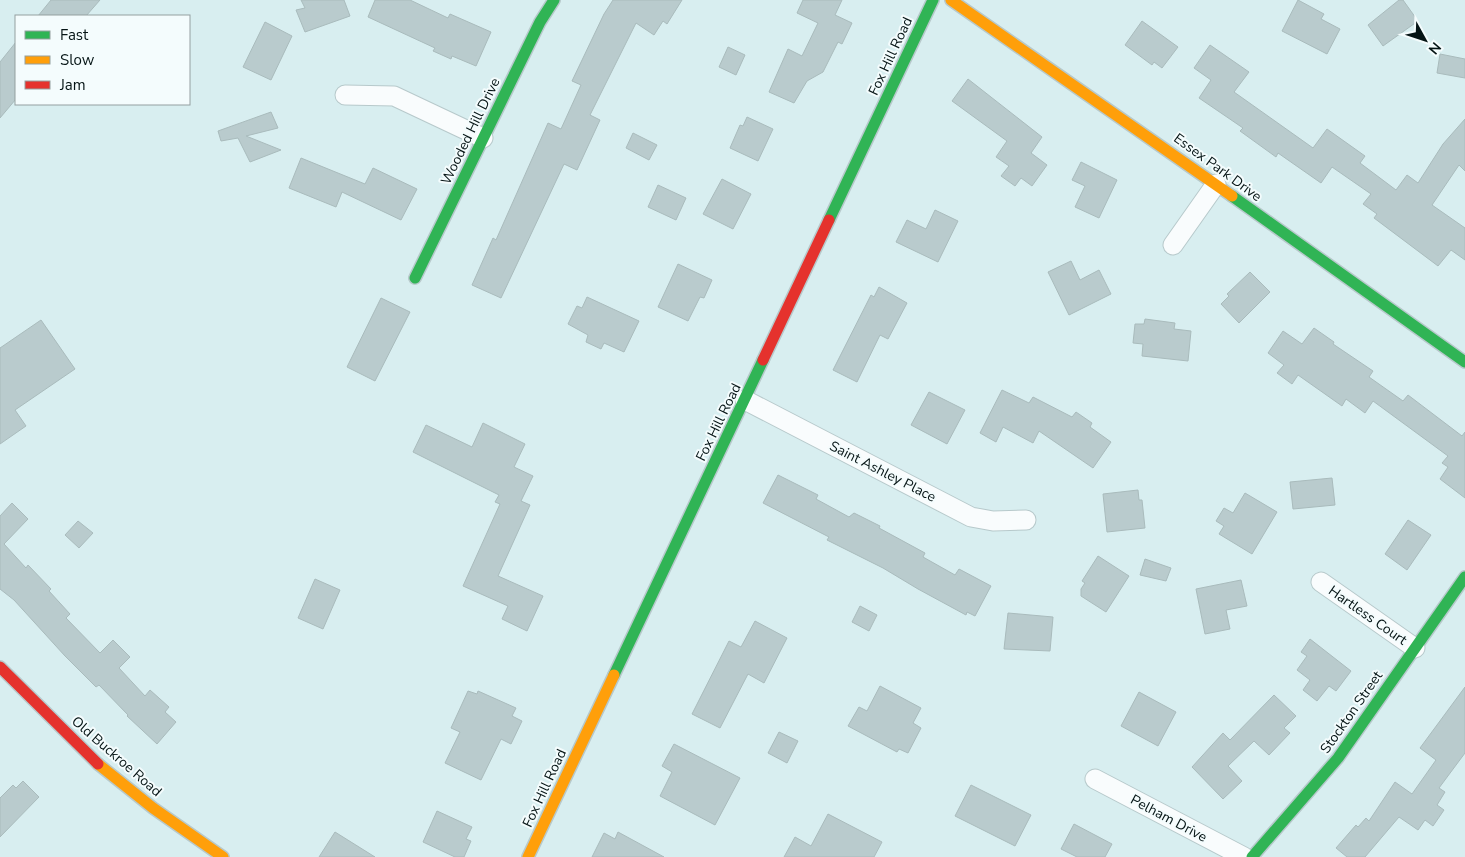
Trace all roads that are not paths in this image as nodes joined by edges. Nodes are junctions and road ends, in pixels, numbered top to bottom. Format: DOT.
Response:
graph roads {
  1 [pos="554,0"];
  2 [pos="933,0"];
  3 [pos="951,0"];
  4 [pos="345,95"];
  5 [pos="483,138"];
  6 [pos="1216,184"];
  7 [pos="1173,245"];
  8 [pos="415,278"];
  9 [pos="1465,362"];
  10 [pos="745,400"];
  11 [pos="1026,520"];
  12 [pos="1465,578"];
  13 [pos="1321,582"];
  14 [pos="1415,648"];
  15 [pos="0,667"];
  16 [pos="1095,779"];
  17 [pos="223,857"];
  18 [pos="528,857"];
  19 [pos="1244,857"];
  20 [pos="1252,857"];
  1 -- 5 [label="street, Wooded Hill Drive"];
  2 -- 10 [label="street, Fox Hill Road"];
  3 -- 6 [label="street, Essex Park Drive"];
  4 -- 5 [label="street"];
  5 -- 8 [label="street, Wooded Hill Drive"];
  6 -- 7 [label="street"];
  6 -- 9 [label="street, Essex Park Drive"];
  10 -- 11 [label="street, Saint Ashley Place"];
  10 -- 18 [label="street, Fox Hill Road"];
  12 -- 14 [label="street, Stockton Street"];
  13 -- 14 [label="street, Hartless Court"];
  14 -- 20 [label="street, Stockton Street"];
  15 -- 17 [label="street, Old Buckroe Road"];
  16 -- 19 [label="street, Pelham Drive"];
}
